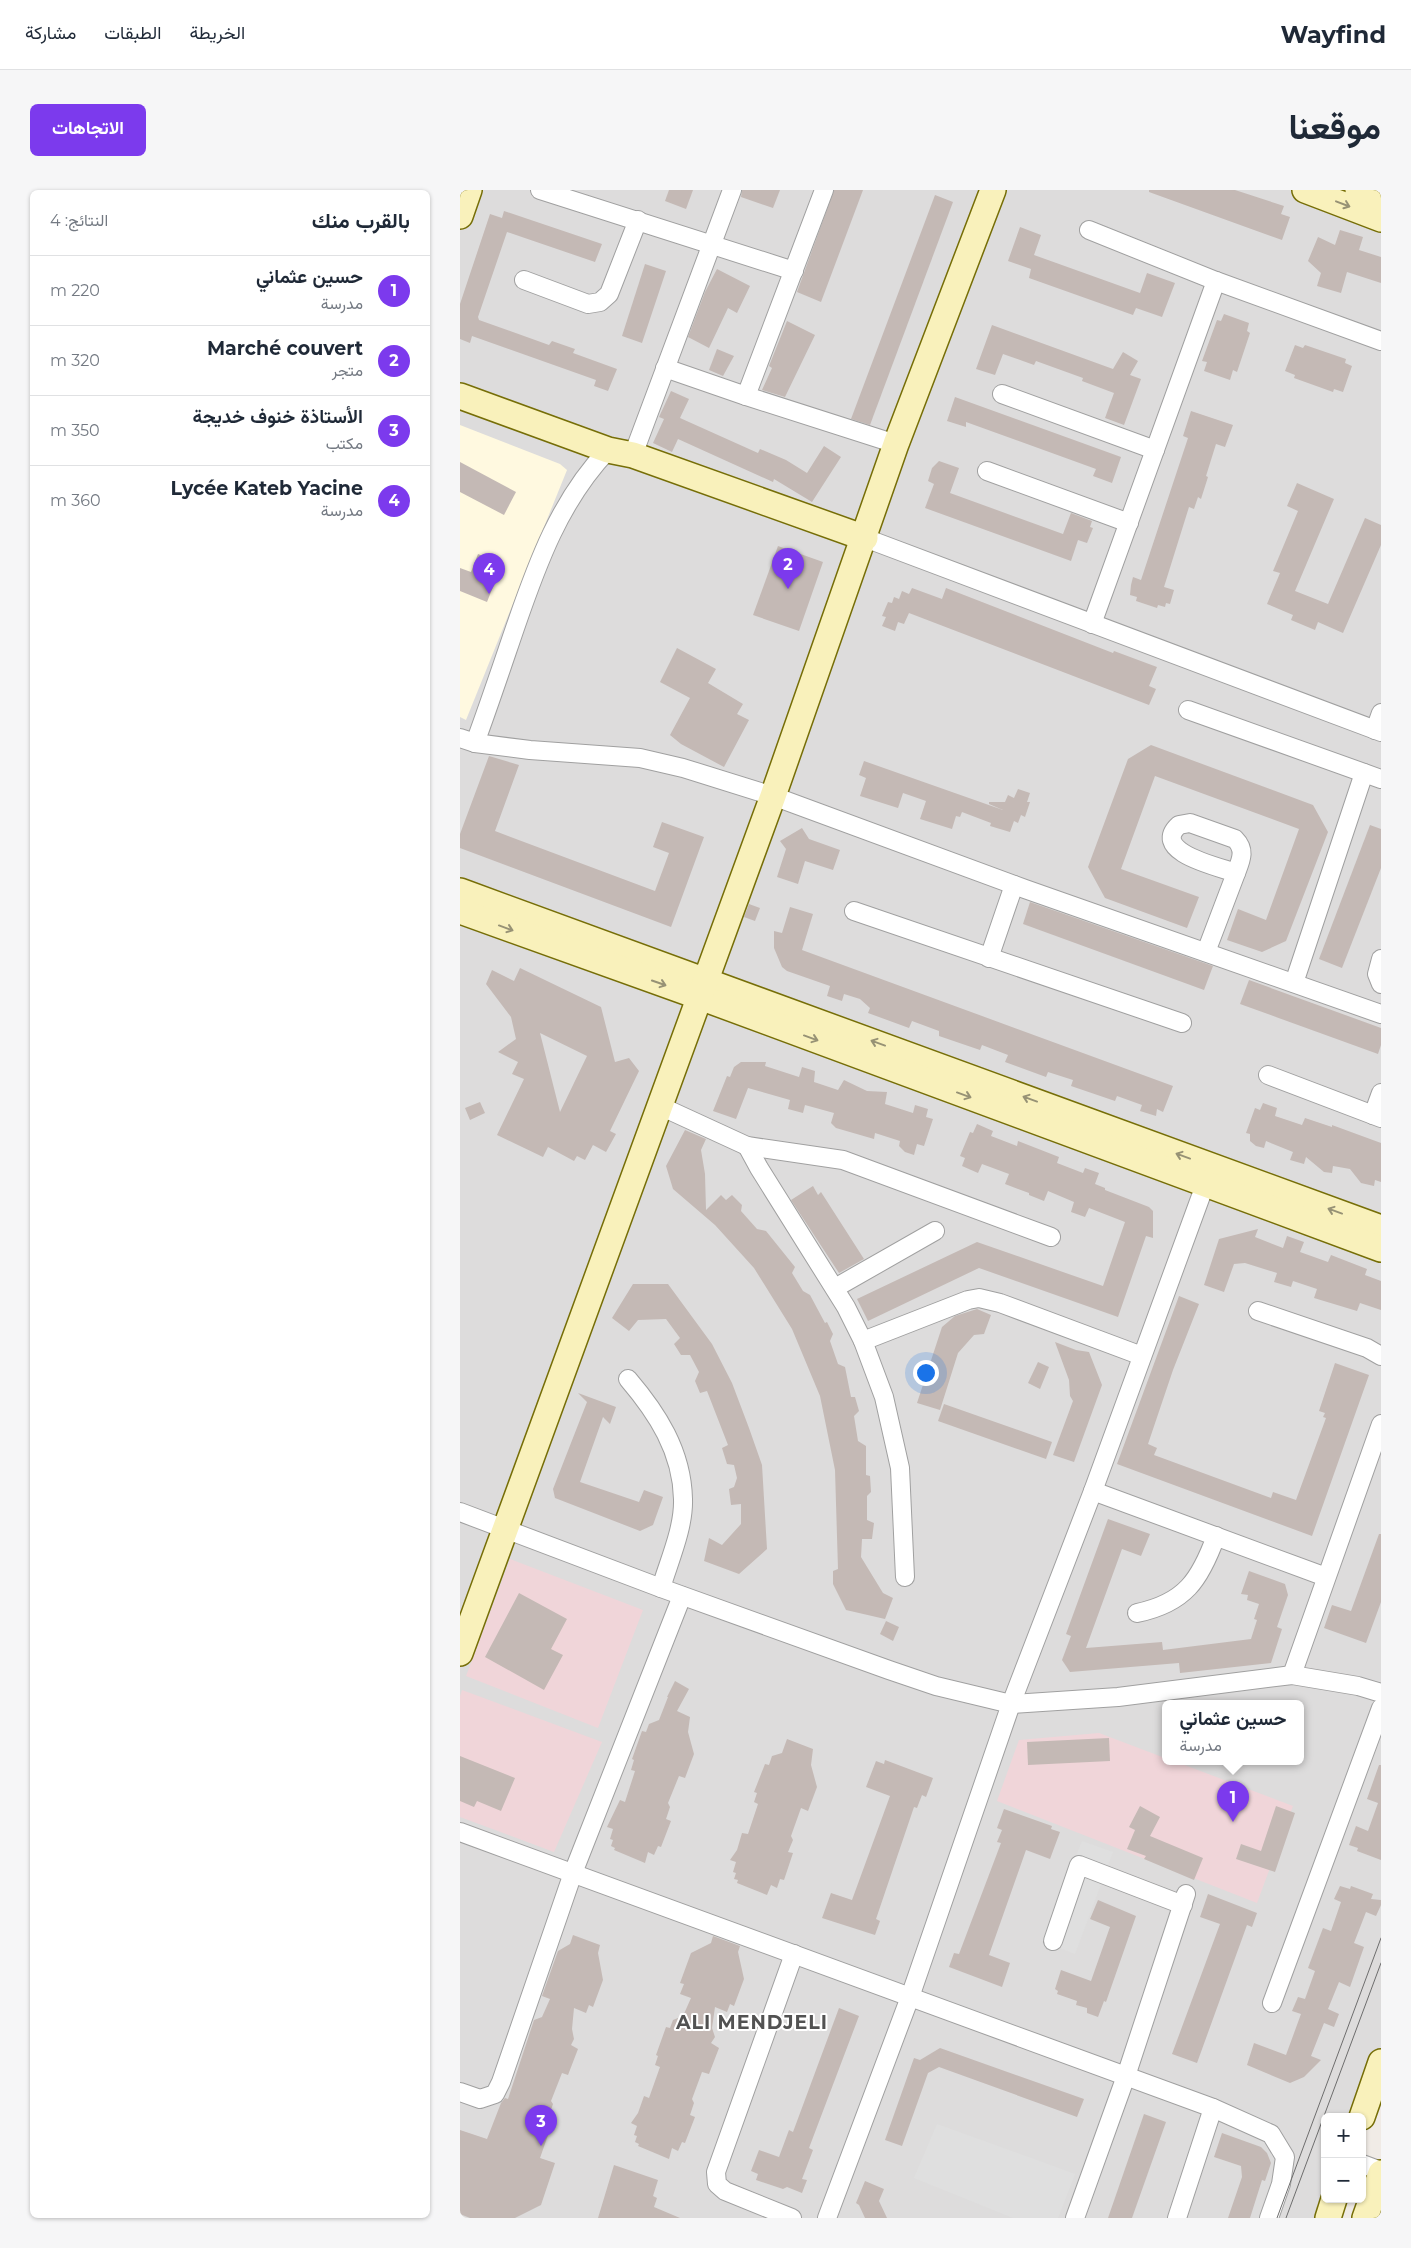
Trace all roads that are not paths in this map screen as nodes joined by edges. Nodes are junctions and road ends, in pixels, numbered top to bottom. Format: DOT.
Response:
graph roads {
  1 [pos="470,190"];
  2 [pos="540,190"];
  3 [pos="732,190"];
  4 [pos="824,190"];
  5 [pos="992,190"];
  6 [pos="1305,190"];
  7 [pos="1358,190"];
  8 [pos="1381,198"];
  9 [pos="460,216"];
  10 [pos="1381,219"];
  11 [pos="638,220"];
  12 [pos="1089,230"];
  13 [pos="711,243"];
  14 [pos="794,271"];
  15 [pos="524,280"];
  16 [pos="1216,281"];
  17 [pos="1381,341"];
  18 [pos="666,368"];
  19 [pos="1002,394"];
  20 [pos="460,396"];
  21 [pos="746,396"];
  22 [pos="896,444"];
  23 [pos="608,450"];
  24 [pos="1155,450"];
  25 [pos="633,455"];
  26 [pos="987,472"];
  27 [pos="1129,523"];
  28 [pos="865,538"];
  29 [pos="1092,624"];
  30 [pos="1188,710"];
  31 [pos="1381,713"];
  32 [pos="1378,731"];
  33 [pos="468,741"];
  34 [pos="1364,773"];
  35 [pos="1381,779"];
  36 [pos="773,796"];
  37 [pos="1236,873"];
  38 [pos="1014,885"];
  39 [pos="460,890"];
  40 [pos="460,911"];
  41 [pos="854,911"];
  42 [pos="1206,952"];
  43 [pos="989,958"];
  44 [pos="1381,959"];
  45 [pos="1294,983"];
  46 [pos="1381,984"];
  47 [pos="703,988"];
  48 [pos="1381,1014"];
  49 [pos="1182,1024"];
  50 [pos="1268,1074"];
  51 [pos="1381,1093"];
  52 [pos="660,1106"];
  53 [pos="1377,1116"];
  54 [pos="747,1146"];
  55 [pos="1208,1175"];
  56 [pos="1381,1228"];
  57 [pos="935,1231"];
  58 [pos="1051,1237"];
  59 [pos="1381,1249"];
  60 [pos="835,1288"];
  61 [pos="1258,1311"];
  62 [pos="863,1341"];
  63 [pos="1142,1356"];
  64 [pos="1381,1356"];
  65 [pos="628,1378"];
  66 [pos="1381,1424"];
  67 [pos="1093,1491"];
  68 [pos="460,1512"];
  69 [pos="504,1528"];
  70 [pos="1216,1536"];
  71 [pos="905,1577"];
  72 [pos="1326,1577"];
  73 [pos="660,1588"];
  74 [pos="682,1596"];
  75 [pos="1137,1613"];
  76 [pos="460,1653"];
  77 [pos="1292,1675"];
  78 [pos="1381,1693"];
  79 [pos="1011,1704"];
  80 [pos="1381,1708"];
  81 [pos="460,1832"];
  82 [pos="573,1873"];
  83 [pos="1053,1941"];
  84 [pos="794,1954"];
  85 [pos="910,1996"];
  86 [pos="1272,2003"];
  87 [pos="1381,2062"];
  88 [pos="1126,2076"];
  89 [pos="460,2092"];
  90 [pos="1214,2108"];
  91 [pos="1363,2113"];
  92 [pos="1366,2166"];
  93 [pos="1381,2172"];
  94 [pos="1333,2203"];
  95 [pos="792,2218"];
  96 [pos="827,2218"];
  97 [pos="1075,2218"];
  98 [pos="1177,2218"];
  99 [pos="1269,2218"];
  100 [pos="1328,2218"];
  101 [pos="1365,2218"];
  1 -- 9 [label="street"];
  2 -- 11 [label="street"];
  3 -- 13 [label="street"];
  4 -- 14 [label="street"];
  5 -- 22 [label="street"];
  6 -- 10 [label="street, one-way"];
  7 -- 8 [label="street"];
  11 -- 13 [label="street"];
  11 -- 15 [label="street"];
  12 -- 16 [label="street"];
  13 -- 14 [label="street"];
  13 -- 18 [label="street"];
  14 -- 21 [label="street"];
  16 -- 17 [label="street"];
  16 -- 24 [label="street"];
  18 -- 21 [label="street"];
  18 -- 25 [label="street"];
  19 -- 24 [label="street"];
  20 -- 23 [label="street"];
  21 -- 22 [label="street"];
  22 -- 28 [label="street"];
  23 -- 25 [label="street"];
  23 -- 33 [label="street"];
  24 -- 27 [label="street"];
  25 -- 28 [label="street"];
  26 -- 27 [label="street"];
  27 -- 29 [label="street"];
  28 -- 29 [label="street"];
  28 -- 36 [label="street"];
  29 -- 32 [label="street"];
  30 -- 34 [label="street"];
  31 -- 32 [label="street"];
  33 -- 36 [label="street"];
  34 -- 35 [label="street"];
  34 -- 45 [label="street"];
  36 -- 38 [label="street"];
  36 -- 47 [label="street"];
  37 -- 42 [label="street"];
  38 -- 42 [label="street"];
  38 -- 43 [label="street"];
  39 -- 47 [label="street"];
  40 -- 47 [label="street, one-way"];
  41 -- 43 [label="street"];
  42 -- 45 [label="street"];
  43 -- 49 [label="street"];
  44 -- 46 [label="street"];
  45 -- 48 [label="street"];
  47 -- 52 [label="street"];
  47 -- 55 [label="street"];
  50 -- 53 [label="street"];
  51 -- 53 [label="street"];
  52 -- 54 [label="street"];
  52 -- 69 [label="street"];
  54 -- 58 [label="street"];
  54 -- 60 [label="street"];
  56 -- 55 [label="street, one-way"];
  55 -- 59 [label="street"];
  55 -- 63 [label="street"];
  57 -- 60 [label="street"];
  60 -- 62 [label="street"];
  61 -- 64 [label="street"];
  62 -- 63 [label="street"];
  62 -- 71 [label="street"];
  63 -- 67 [label="street"];
  65 -- 73 [label="street"];
  66 -- 72 [label="street"];
  67 -- 70 [label="street"];
  67 -- 79 [label="street"];
  68 -- 69 [label="street"];
  69 -- 73 [label="street"];
  69 -- 76 [label="street"];
  70 -- 72 [label="street"];
  70 -- 75 [label="street"];
  72 -- 77 [label="street"];
  73 -- 74 [label="street"];
  74 -- 79 [label="street"];
  74 -- 82 [label="street"];
  77 -- 78 [label="street"];
  77 -- 79 [label="street"];
  79 -- 85 [label="street"];
  80 -- 86 [label="street"];
  81 -- 82 [label="street"];
  82 -- 84 [label="street"];
  82 -- 89 [label="street"];
  83 -- 88 [label="street"];
  84 -- 85 [label="street"];
  84 -- 95 [label="street"];
  85 -- 88 [label="street"];
  85 -- 96 [label="street"];
  87 -- 91 [label="street"];
  88 -- 90 [label="street"];
  88 -- 97 [label="street"];
  90 -- 98 [label="street"];
  90 -- 99 [label="street"];
  92 -- 93 [label="street"];
  93 -- 101 [label="street"];
  94 -- 100 [label="street"];
}
